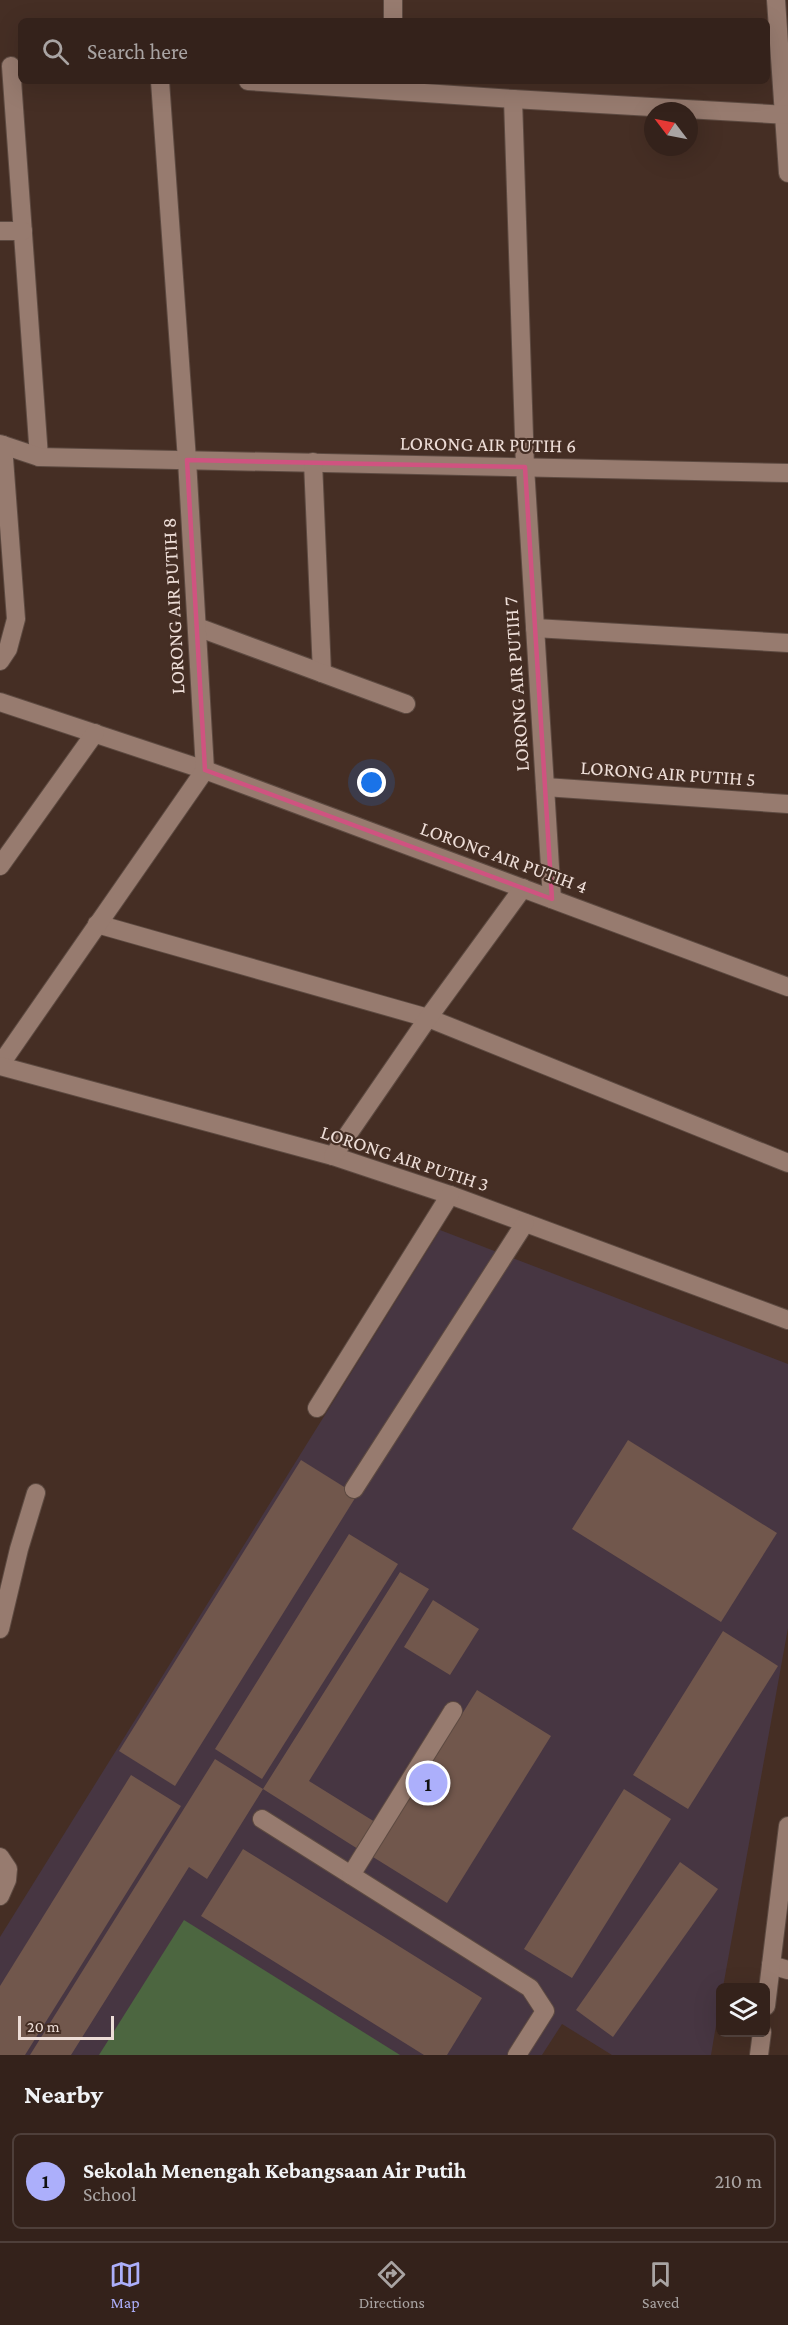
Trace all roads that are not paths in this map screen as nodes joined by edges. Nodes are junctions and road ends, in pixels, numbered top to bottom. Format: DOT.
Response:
graph roads {
  1 [pos="393,0"];
  2 [pos="776,0"];
  3 [pos="393,18"];
  4 [pos="11,66"];
  5 [pos="160,84"];
  6 [pos="336,84"];
  7 [pos="395,86"];
  8 [pos="513,99"];
  9 [pos="786,114"];
  10 [pos="788,173"];
  11 [pos="0,231"];
  12 [pos="23,231"];
  13 [pos="2,445"];
  14 [pos="39,457"];
  15 [pos="187,460"];
  16 [pos="313,462"];
  17 [pos="525,467"];
  18 [pos="788,472"];
  19 [pos="196,627"];
  20 [pos="535,628"];
  21 [pos="788,643"];
  22 [pos="0,661"];
  23 [pos="322,674"];
  24 [pos="0,702"];
  25 [pos="406,704"];
  26 [pos="95,733"];
  27 [pos="205,770"];
  28 [pos="545,787"];
  29 [pos="788,804"];
  30 [pos="0,866"];
  31 [pos="523,888"];
  32 [pos="552,899"];
  33 [pos="98,924"];
  34 [pos="788,987"];
  35 [pos="428,1018"];
  36 [pos="0,1066"];
  37 [pos="333,1156"];
  38 [pos="788,1163"];
  39 [pos="450,1194"];
  40 [pos="525,1222"];
  41 [pos="788,1320"];
  42 [pos="317,1408"];
  43 [pos="354,1489"];
  44 [pos="36,1493"];
  45 [pos="0,1629"];
  46 [pos="453,1711"];
  47 [pos="262,1819"];
  48 [pos="788,1826"];
  49 [pos="0,1857"];
  50 [pos="351,1875"];
  51 [pos="0,1896"];
  52 [pos="779,1967"];
  53 [pos="770,1992"];
  54 [pos="761,2037"];
  55 [pos="517,2055"];
  56 [pos="759,2055"];
  1 -- 3 [label="street"];
  2 -- 9 [label="street"];
  4 -- 12 [label="street"];
  5 -- 15 [label="street, LORONG AIR PUTIH 8"];
  6 -- 7 [label="street"];
  7 -- 8 [label="street"];
  8 -- 9 [label="street"];
  8 -- 17 [label="street, LORONG AIR PUTIH 7"];
  9 -- 10 [label="street"];
  11 -- 12 [label="street"];
  12 -- 14 [label="street"];
  13 -- 14 [label="street, LORONG AIR PUTIH 6"];
  13 -- 22 [label="street"];
  14 -- 15 [label="street, LORONG AIR PUTIH 6"];
  15 -- 16 [label="street, LORONG AIR PUTIH 6"];
  15 -- 19 [label="street, LORONG AIR PUTIH 8"];
  16 -- 17 [label="street, LORONG AIR PUTIH 6"];
  16 -- 23 [label="street"];
  17 -- 18 [label="street, LORONG AIR PUTIH 6"];
  17 -- 20 [label="street, LORONG AIR PUTIH 7"];
  19 -- 23 [label="street"];
  19 -- 27 [label="street, LORONG AIR PUTIH 8"];
  20 -- 21 [label="street"];
  20 -- 28 [label="street, LORONG AIR PUTIH 7"];
  23 -- 25 [label="street"];
  24 -- 26 [label="street, LORONG AIR PUTIH 4"];
  26 -- 27 [label="street, LORONG AIR PUTIH 4"];
  26 -- 30 [label="street"];
  27 -- 31 [label="street, LORONG AIR PUTIH 4"];
  27 -- 33 [label="street"];
  28 -- 29 [label="street, LORONG AIR PUTIH 5"];
  28 -- 32 [label="street, LORONG AIR PUTIH 7"];
  31 -- 32 [label="street, LORONG AIR PUTIH 4"];
  31 -- 35 [label="street"];
  32 -- 34 [label="street, LORONG AIR PUTIH 4"];
  33 -- 35 [label="street"];
  33 -- 36 [label="street"];
  35 -- 37 [label="street"];
  35 -- 38 [label="street"];
  36 -- 37 [label="street, LORONG AIR PUTIH 3"];
  37 -- 39 [label="street, LORONG AIR PUTIH 3"];
  39 -- 40 [label="street, LORONG AIR PUTIH 3"];
  39 -- 42 [label="street"];
  40 -- 41 [label="street, LORONG AIR PUTIH 3"];
  40 -- 43 [label="street"];
  44 -- 45 [label="street"];
  46 -- 50 [label="street"];
  47 -- 50 [label="street"];
  48 -- 52 [label="street"];
  49 -- 51 [label="street"];
  50 -- 55 [label="street"];
  52 -- 53 [label="street"];
  54 -- 56 [label="street"];
}
